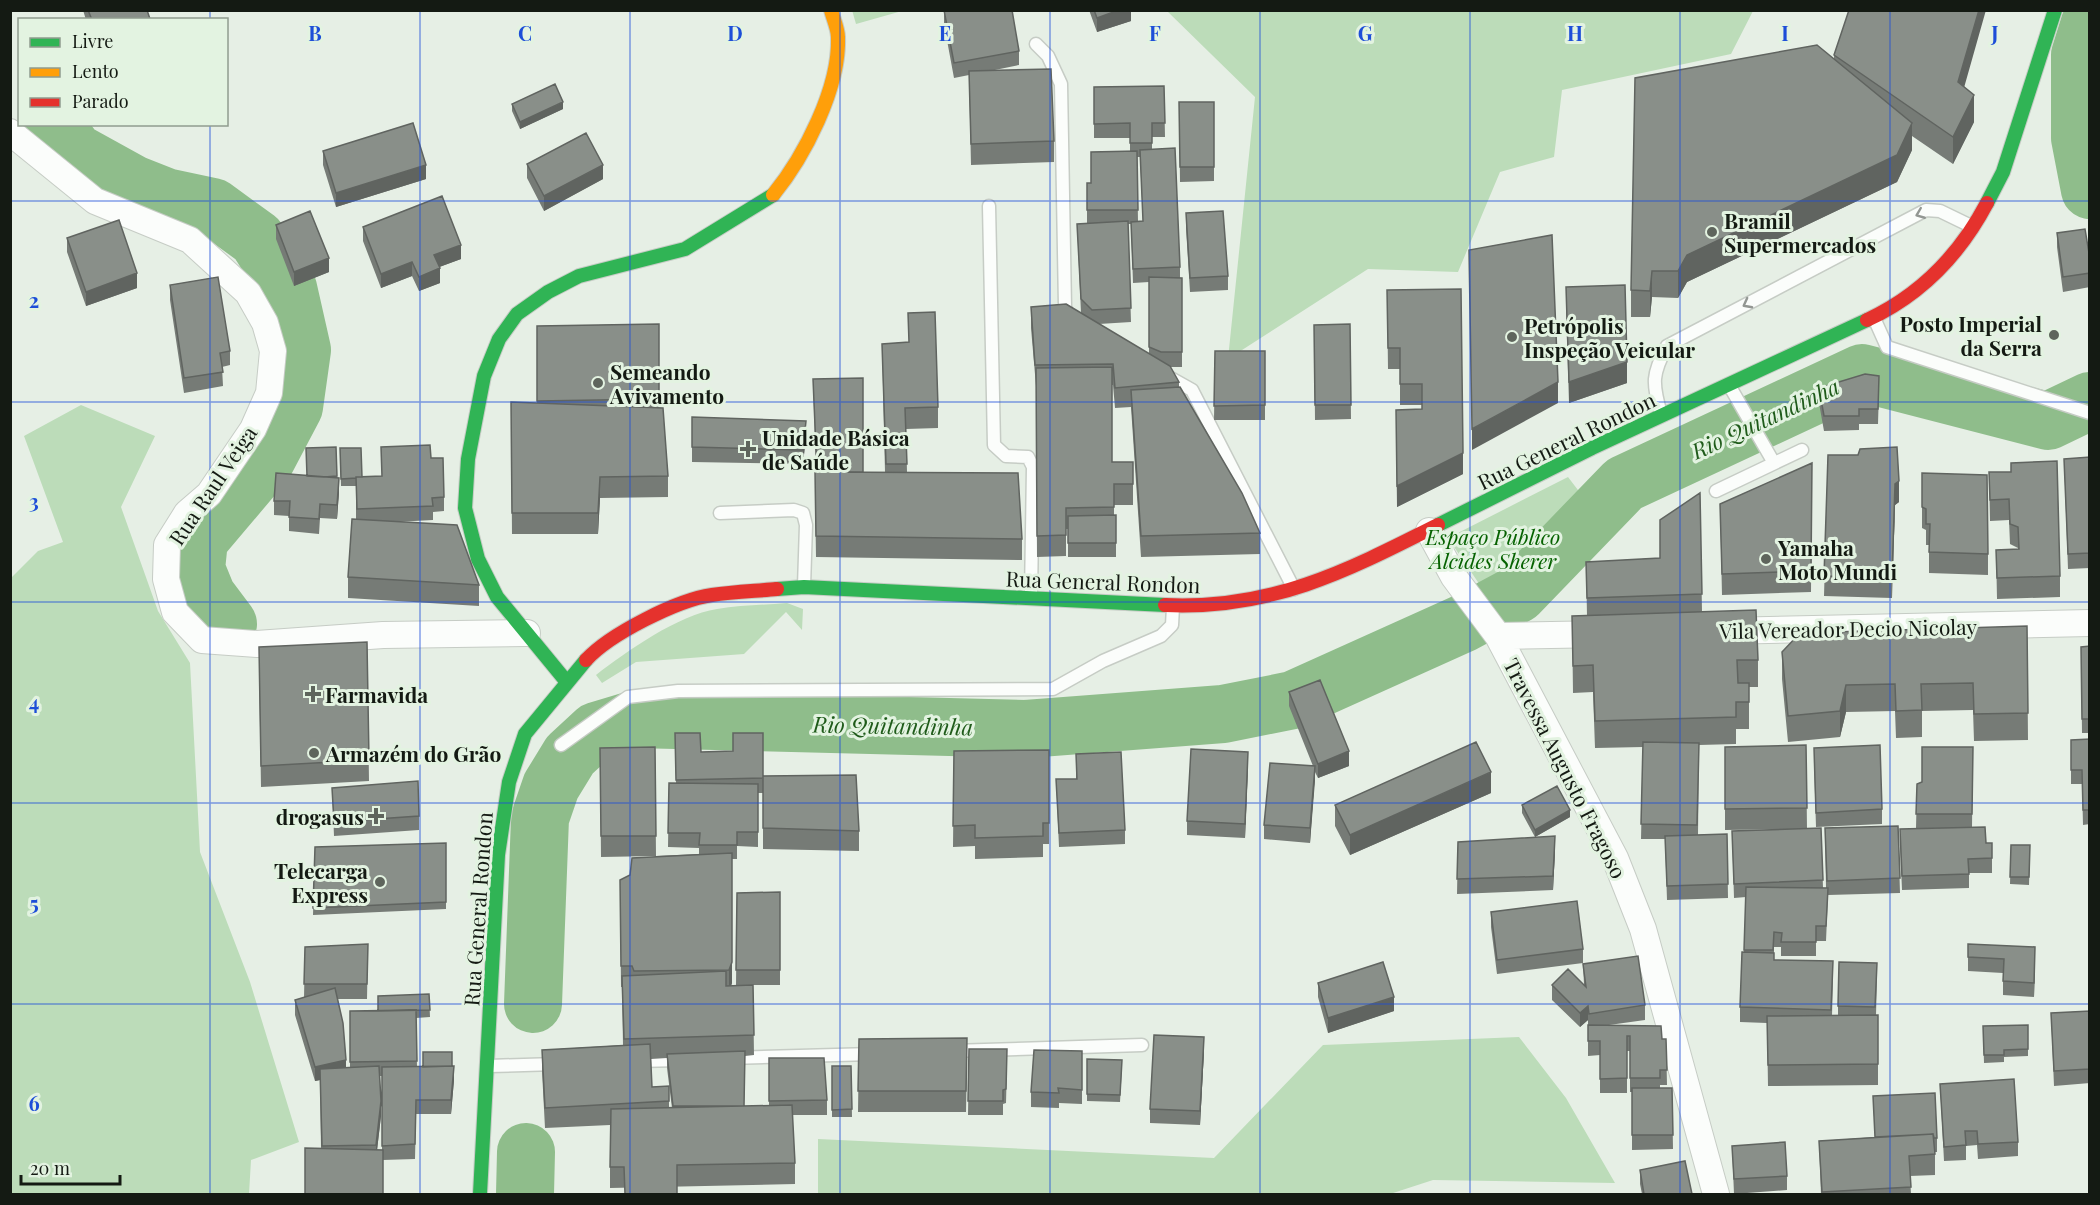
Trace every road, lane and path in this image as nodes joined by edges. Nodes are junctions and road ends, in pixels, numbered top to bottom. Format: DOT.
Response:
graph roads {
  1 [pos="831,10"];
  2 [pos="2055,10"];
  3 [pos="1036,44"];
  4 [pos="10,132"];
  5 [pos="989,206"];
  6 [pos="1974,227"];
  7 [pos="1874,317"];
  8 [pos="1082,328"];
  9 [pos="1152,368"];
  10 [pos="1729,385"];
  11 [pos="2090,413"];
  12 [pos="1661,416"];
  13 [pos="1802,450"];
  14 [pos="1774,463"];
  15 [pos="1716,491"];
  16 [pos="720,513"];
  17 [pos="1429,531"];
  18 [pos="804,587"];
  19 [pos="1295,590"];
  20 [pos="1031,600"];
  21 [pos="1173,606"];
  22 [pos="2090,623"];
  23 [pos="1699,632"];
  24 [pos="527,633"];
  25 [pos="1628,633"];
  26 [pos="1498,636"];
  27 [pos="566,681"];
  28 [pos="561,745"];
  29 [pos="1142,1045"];
  30 [pos="940,1052"];
  31 [pos="880,1054"];
  32 [pos="714,1059"];
  33 [pos="690,1060"];
  34 [pos="619,1062"];
  35 [pos="571,1063"];
  36 [pos="488,1066"];
  37 [pos="480,1194"];
  38 [pos="1716,1194"];
  1 -- 24 [label="main road"];
  2 -- 6 [label="main road, Rua General Rondon"];
  3 -- 8 [label="lane"];
  4 -- 24 [label="street, Rua Raul Veiga"];
  5 -- 20 [label="lane"];
  6 -- 7 [label="main road, Rua General Rondon"];
  6 -- 12 [label="lane, one-way"];
  7 -- 10 [label="main road, Rua General Rondon"];
  7 -- 11 [label="lane"];
  9 -- 19 [label="lane"];
  10 -- 12 [label="main road, Rua General Rondon"];
  10 -- 14 [label="lane"];
  12 -- 17 [label="main road, Rua General Rondon"];
  13 -- 14 [label="lane"];
  14 -- 15 [label="lane"];
  16 -- 18 [label="lane"];
  17 -- 19 [label="main road, Rua General Rondon"];
  17 -- 26 [label="street, Travessa Augusto Fragoso"];
  18 -- 20 [label="main road, Rua General Rondon"];
  18 -- 27 [label="main road, Rua General Rondon"];
  19 -- 21 [label="main road, Rua General Rondon"];
  20 -- 21 [label="main road, Rua General Rondon"];
  21 -- 28 [label="lane"];
  22 -- 23 [label="street, Vila Vereador Decio Nicolay"];
  24 -- 27 [label="main road"];
  25 -- 26 [label="street"];
  26 -- 38 [label="street, Travessa Augusto Fragoso"];
  27 -- 36 [label="main road, Rua General Rondon"];
  29 -- 30 [label="lane"];
  31 -- 32 [label="lane"];
  33 -- 34 [label="lane"];
  35 -- 36 [label="lane"];
  36 -- 37 [label="main road, Rua General Rondon"];
}
